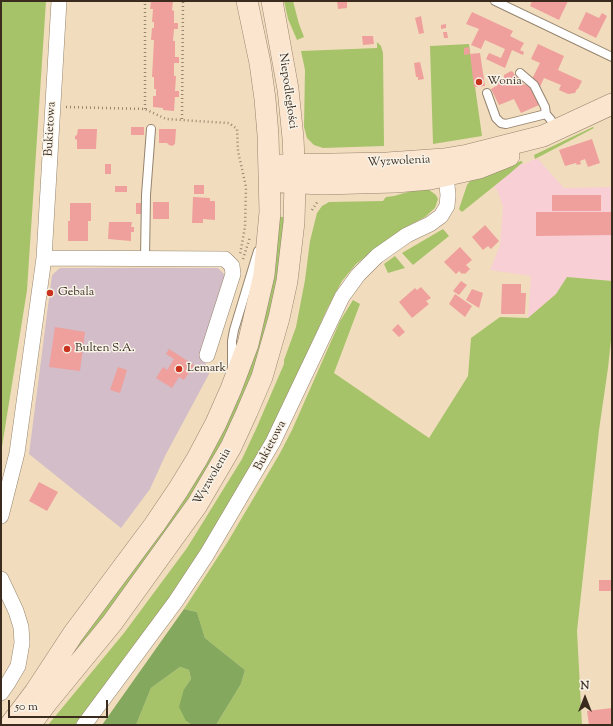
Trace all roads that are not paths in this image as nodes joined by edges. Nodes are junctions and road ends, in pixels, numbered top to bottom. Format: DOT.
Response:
graph roads {
  1 [pos="59,1"];
  2 [pos="247,1"];
  3 [pos="272,1"];
  4 [pos="495,1"];
  5 [pos="612,57"];
  6 [pos="520,73"];
  7 [pos="487,93"];
  8 [pos="612,104"];
  9 [pos="548,126"];
  10 [pos="151,129"];
  11 [pos="269,174"];
  12 [pos="295,174"];
  13 [pos="446,176"];
  14 [pos="44,258"];
  15 [pos="145,258"];
  16 [pos="207,355"];
  17 [pos="1,516"];
  18 [pos="1,579"];
  19 [pos="1,692"];
  20 [pos="10,725"];
  21 [pos="30,725"];
  22 [pos="84,725"];
  1 -- 14 [label="street, Bukietowa"];
  2 -- 11 [label="main road, Niepodległości"];
  3 -- 12 [label="main road, Niepodległości"];
  4 -- 5 [label="lane"];
  6 -- 9 [label="lane"];
  7 -- 9 [label="lane"];
  8 -- 9 [label="main road, Wyzwolenia"];
  9 -- 12 [label="main road, Wyzwolenia"];
  9 -- 13 [label="main road, Wyzwolenia"];
  10 -- 15 [label="lane"];
  11 -- 12 [label="main road, Wyzwolenia"];
  11 -- 20 [label="main road, Wyzwolenia"];
  12 -- 13 [label="main road, Wyzwolenia"];
  12 -- 21 [label="main road, Wyzwolenia"];
  13 -- 22 [label="street, Bukietowa"];
  14 -- 15 [label="street"];
  14 -- 17 [label="street, Bukietowa"];
  15 -- 16 [label="street"];
  18 -- 19 [label="street"];
}
